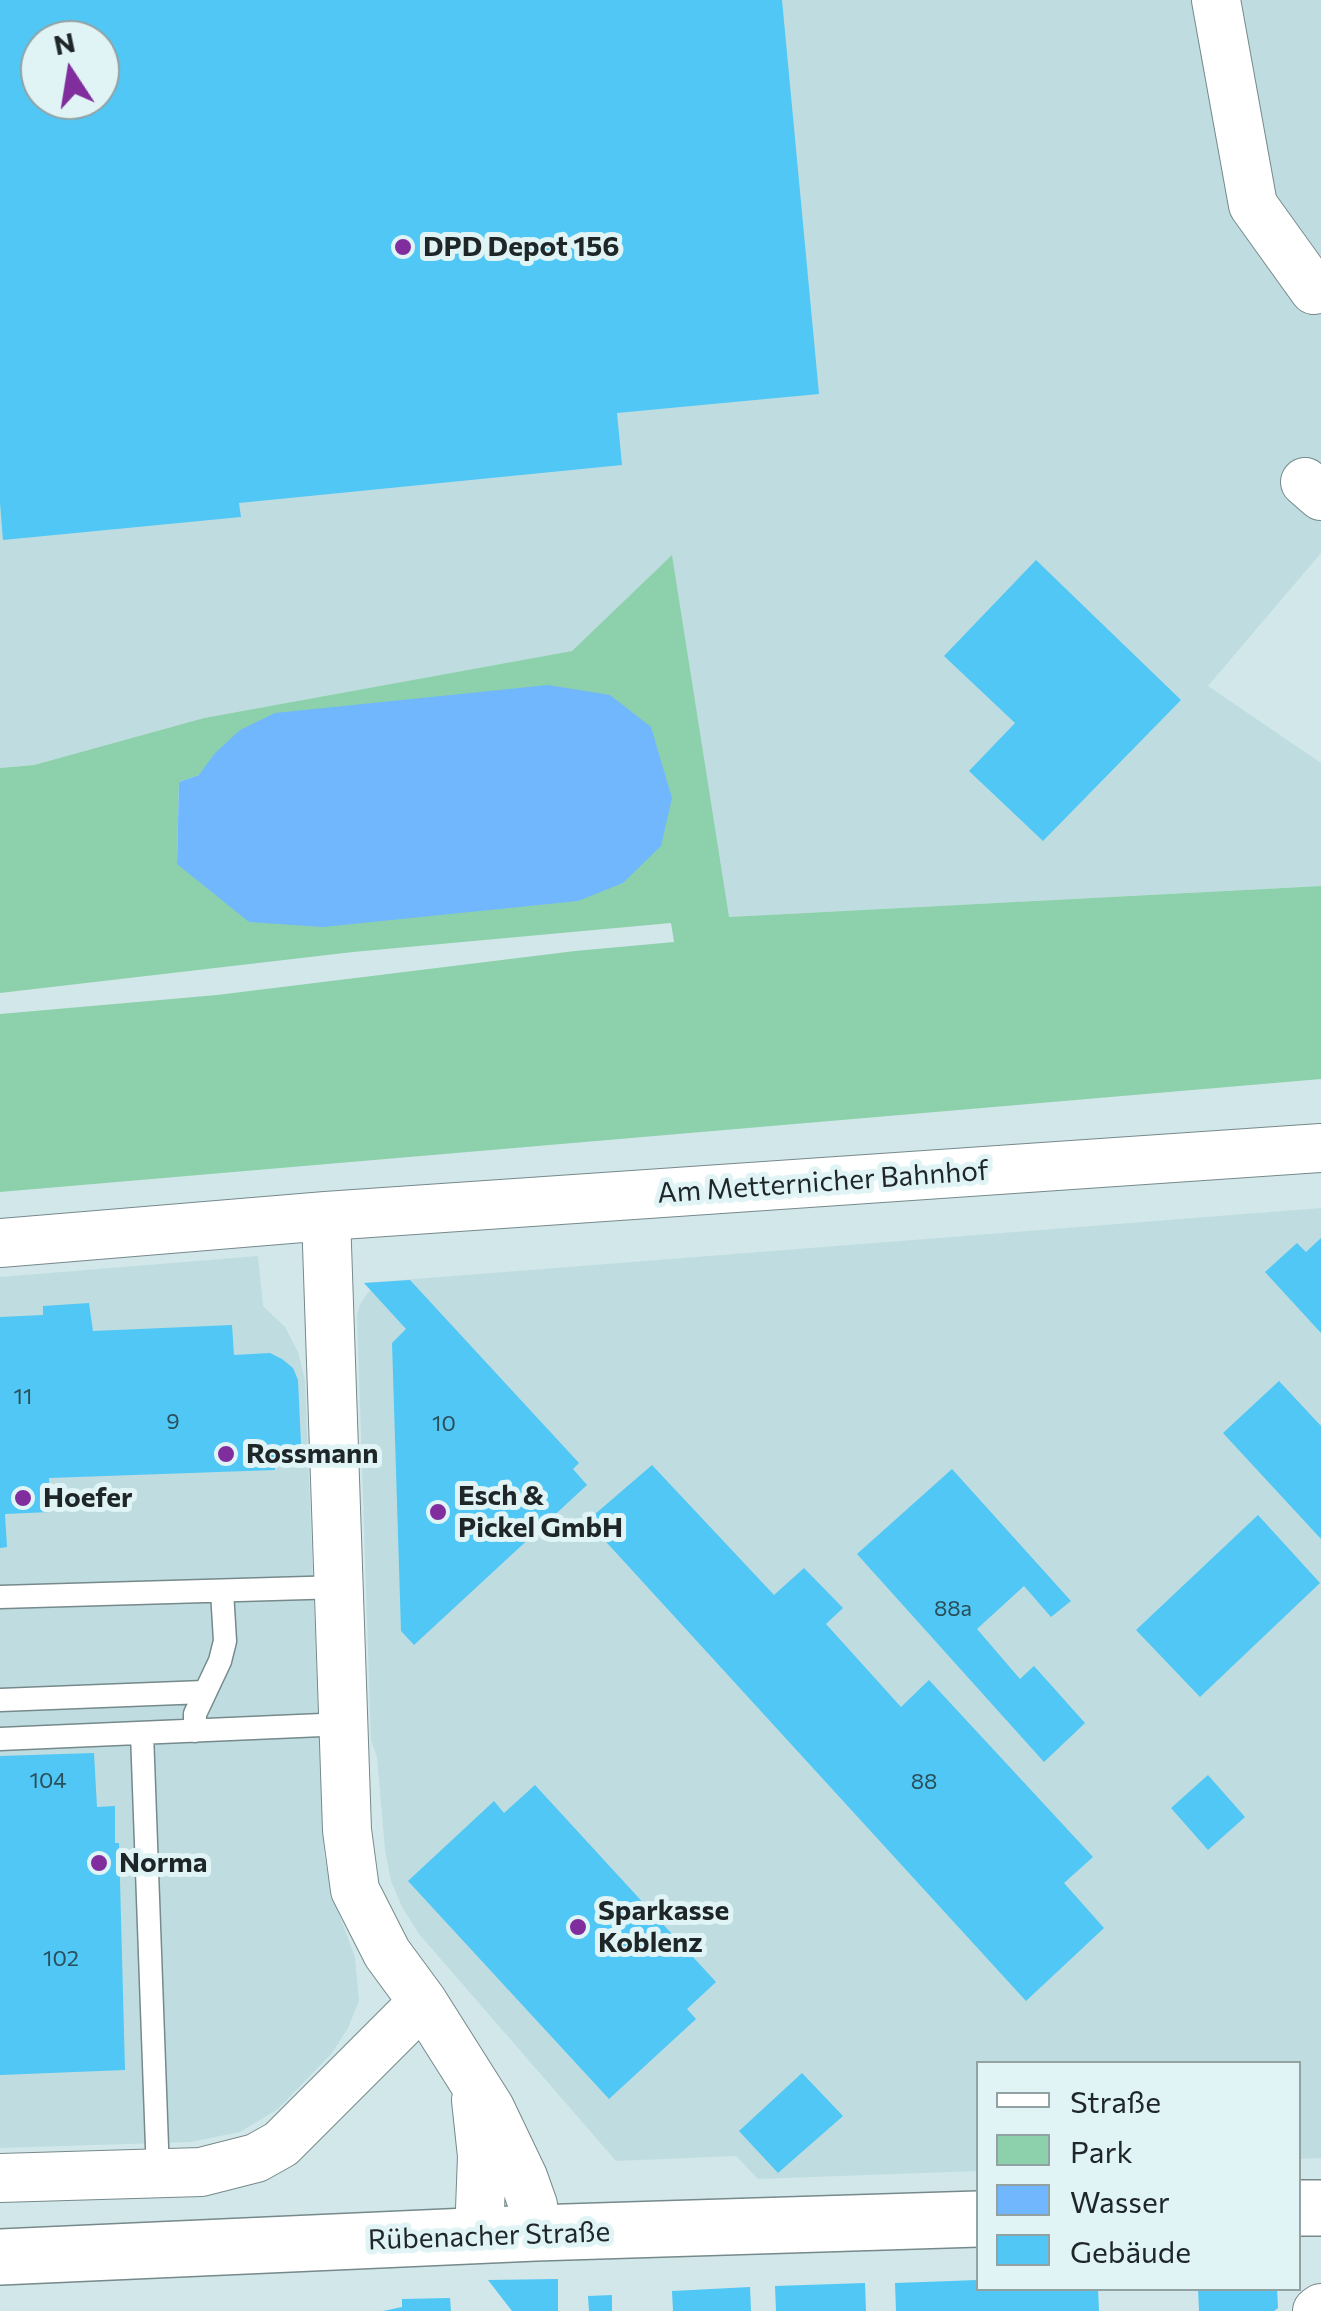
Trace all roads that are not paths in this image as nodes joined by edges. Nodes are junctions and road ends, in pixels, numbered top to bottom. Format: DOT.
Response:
graph roads {
  1 [pos="1216,0"];
  2 [pos="1314,290"];
  3 [pos="1321,1148"];
  4 [pos="326,1216"];
  5 [pos="0,1243"];
  6 [pos="341,1586"];
  7 [pos="222,1591"];
  8 [pos="0,1597"];
  9 [pos="204,1692"];
  10 [pos="0,1700"];
  11 [pos="345,1724"];
  12 [pos="195,1730"];
  13 [pos="142,1733"];
  14 [pos="0,1739"];
  15 [pos="423,2002"];
  16 [pos="472,2077"];
  17 [pos="158,2174"];
  18 [pos="0,2178"];
  19 [pos="976,2219"];
  20 [pos="534,2234"];
  21 [pos="480,2236"];
  22 [pos="0,2257"];
  1 -- 2 [label="street"];
  3 -- 4 [label="street, Am Metternicher Bahnhof"];
  4 -- 5 [label="street, Am Metternicher Bahnhof"];
  4 -- 6 [label="street"];
  6 -- 7 [label="lane"];
  6 -- 11 [label="street"];
  7 -- 8 [label="lane"];
  7 -- 9 [label="lane"];
  9 -- 10 [label="lane"];
  9 -- 12 [label="lane"];
  11 -- 12 [label="lane"];
  11 -- 15 [label="street"];
  12 -- 13 [label="lane"];
  13 -- 14 [label="lane"];
  13 -- 17 [label="lane"];
  15 -- 16 [label="street"];
  15 -- 17 [label="street"];
  16 -- 20 [label="street"];
  16 -- 21 [label="street"];
  17 -- 18 [label="street"];
  19 -- 20 [label="main road, Rübenacher Straße"];
  20 -- 21 [label="main road, Rübenacher Straße"];
  21 -- 22 [label="main road, Rübenacher Straße"];
}
